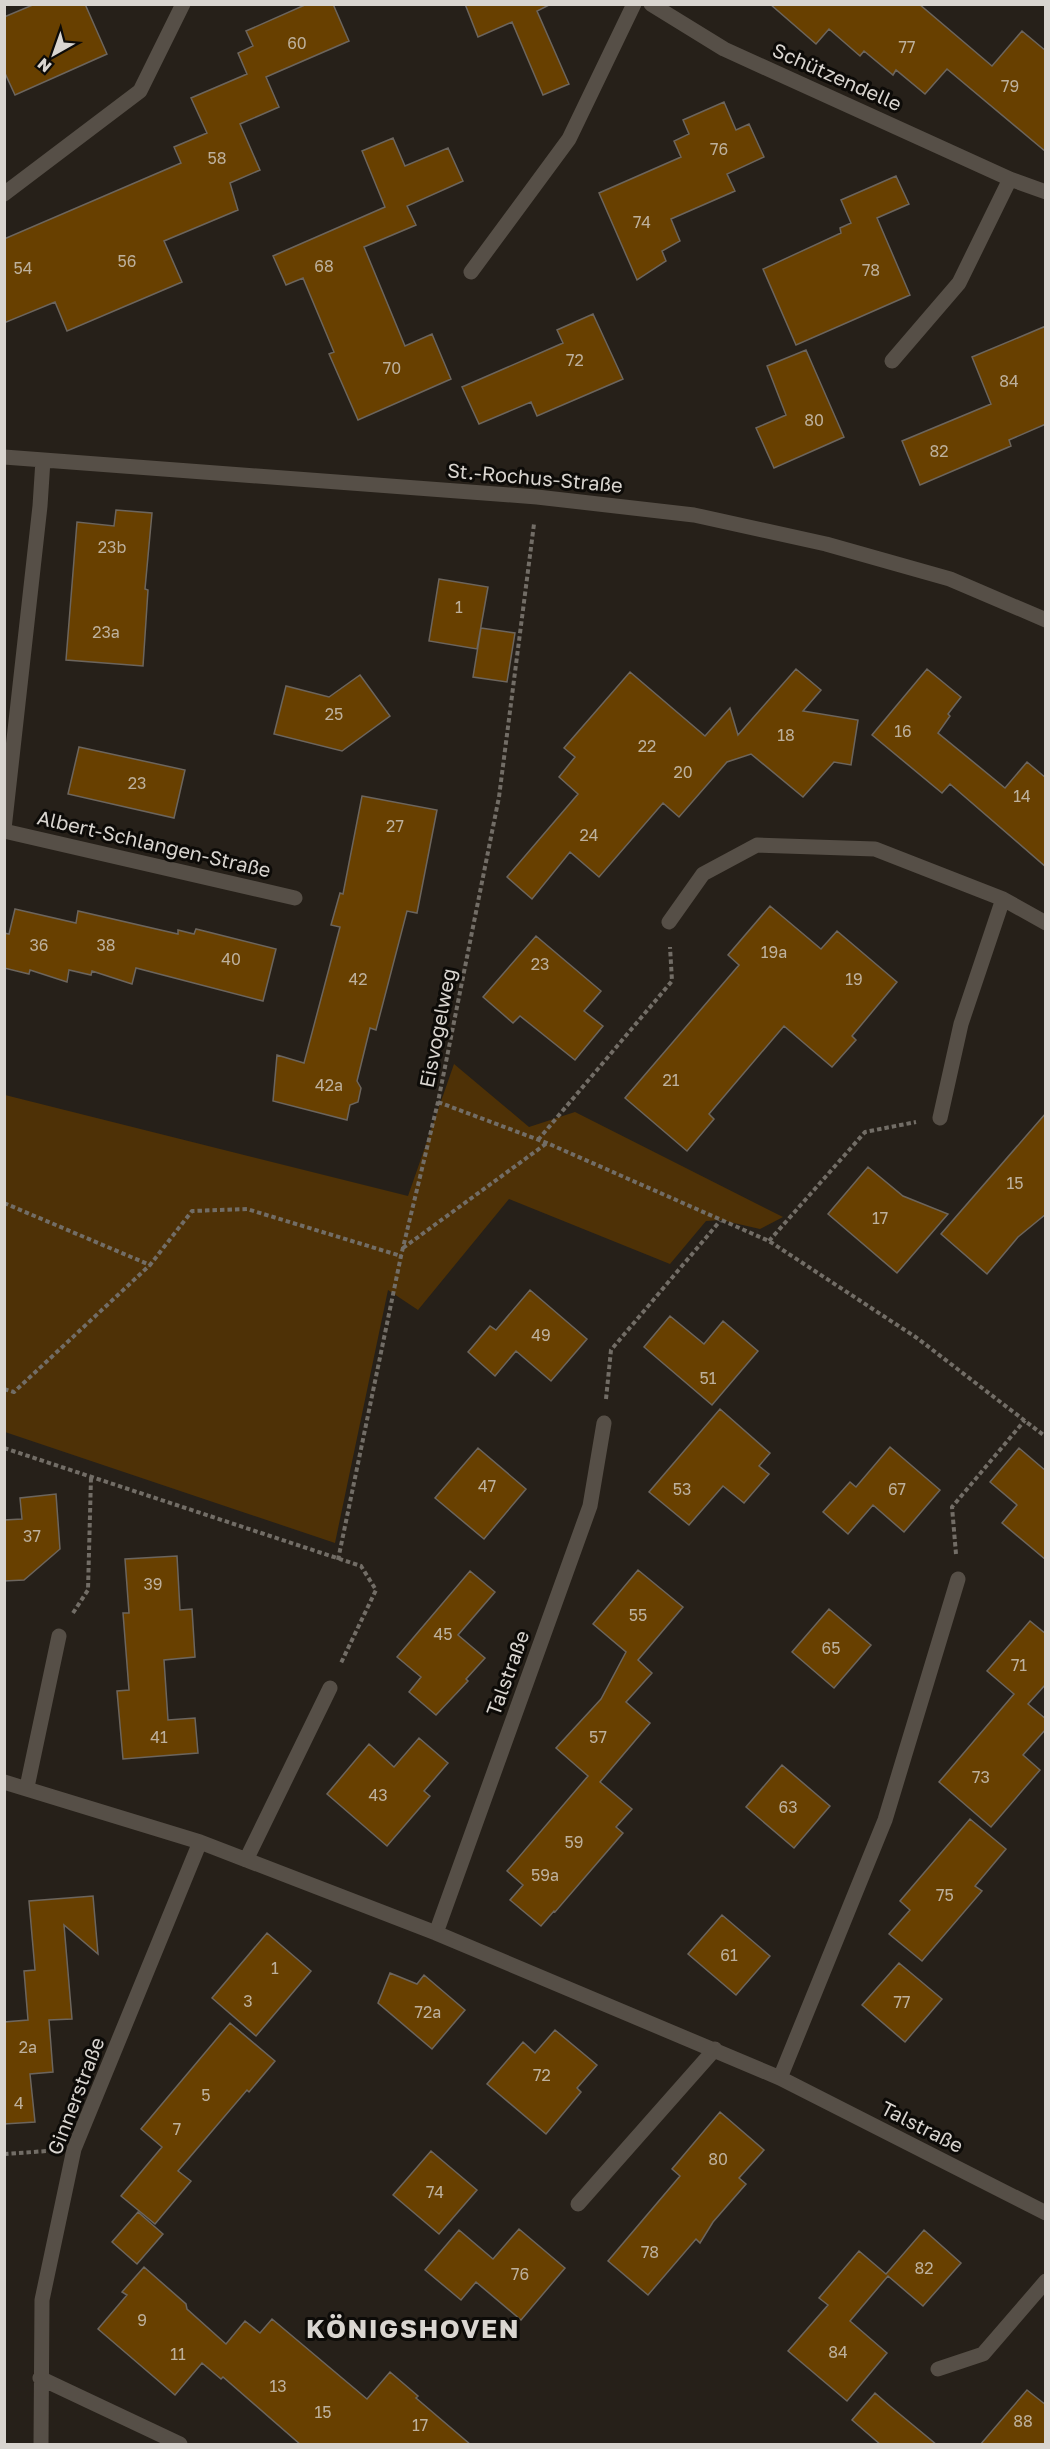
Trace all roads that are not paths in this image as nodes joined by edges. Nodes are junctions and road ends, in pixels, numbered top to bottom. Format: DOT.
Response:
graph roads {
  1 [pos="183,4"];
  2 [pos="634,4"];
  3 [pos="651,4"];
  4 [pos="1010,179"];
  5 [pos="1046,192"];
  6 [pos="4,194"];
  7 [pos="471,272"];
  8 [pos="892,361"];
  9 [pos="4,457"];
  10 [pos="43,460"];
  11 [pos="1046,620"];
  12 [pos="4,830"];
  13 [pos="295,898"];
  14 [pos="1003,898"];
  15 [pos="669,922"];
  16 [pos="1046,923"];
  17 [pos="940,1118"];
  18 [pos="604,1424"];
  19 [pos="958,1579"];
  20 [pos="59,1636"];
  21 [pos="330,1688"];
  22 [pos="4,1782"];
  23 [pos="27,1787"];
  24 [pos="200,1842"];
  25 [pos="246,1860"];
  26 [pos="436,1933"];
  27 [pos="715,2049"];
  28 [pos="780,2078"];
  29 [pos="578,2204"];
  30 [pos="1046,2213"];
  31 [pos="1046,2281"];
  32 [pos="938,2369"];
  33 [pos="40,2378"];
  34 [pos="41,2445"];
  35 [pos="180,2445"];
  1 -- 6 [label="street"];
  2 -- 7 [label="street"];
  3 -- 4 [label="street, Schützendelle"];
  4 -- 5 [label="street, Schützendelle"];
  4 -- 8 [label="street"];
  9 -- 10 [label="street, St.-Rochus-Straße"];
  10 -- 11 [label="street, St.-Rochus-Straße"];
  10 -- 12 [label="street, Albert-Schlangen-Straße"];
  12 -- 13 [label="street, Albert-Schlangen-Straße"];
  14 -- 15 [label="street"];
  14 -- 16 [label="street"];
  14 -- 17 [label="street"];
  18 -- 26 [label="street, Talstraße"];
  19 -- 28 [label="street"];
  20 -- 23 [label="street"];
  21 -- 25 [label="street"];
  22 -- 23 [label="street, Talstraße"];
  23 -- 24 [label="street, Talstraße"];
  24 -- 25 [label="street, Talstraße"];
  24 -- 33 [label="street, Ginnerstraße"];
  25 -- 26 [label="street, Talstraße"];
  26 -- 27 [label="street, Talstraße"];
  27 -- 28 [label="street, Talstraße"];
  27 -- 29 [label="street"];
  28 -- 30 [label="street, Talstraße"];
  31 -- 32 [label="street"];
  33 -- 34 [label="street, Ginnerstraße"];
  33 -- 35 [label="street"];
}
